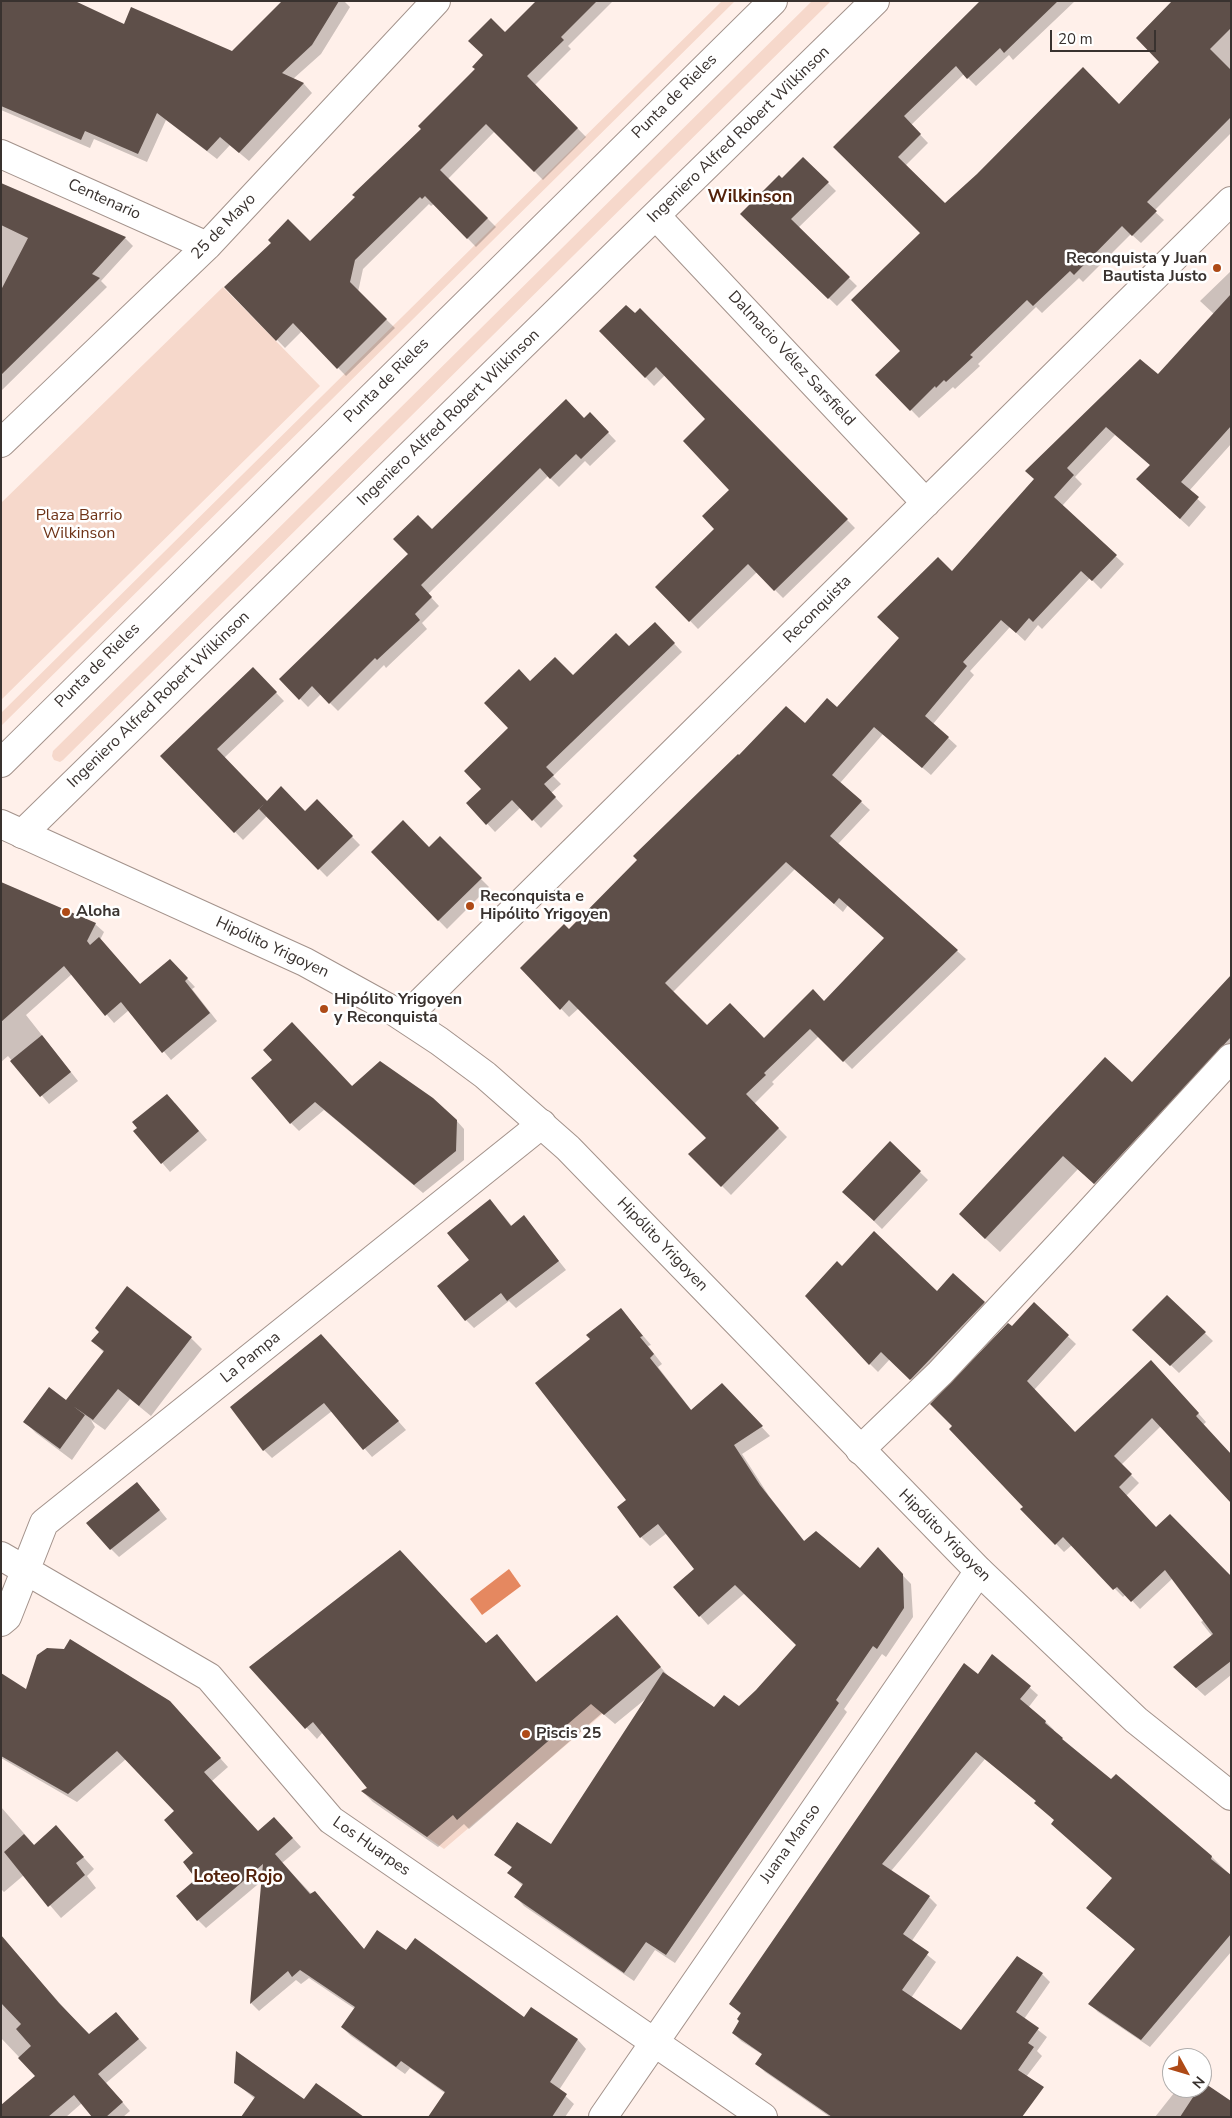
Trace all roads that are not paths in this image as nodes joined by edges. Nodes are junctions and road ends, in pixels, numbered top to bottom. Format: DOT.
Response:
graph roads {
  1 [pos="436,1"];
  2 [pos="773,1"];
  3 [pos="875,1"];
  4 [pos="1,154"];
  5 [pos="1231,201"];
  6 [pos="656,216"];
  7 [pos="207,246"];
  8 [pos="1,443"];
  9 [pos="926,503"];
  10 [pos="1,763"];
  11 [pos="12,829"];
  12 [pos="404,1018"];
  13 [pos="1231,1058"];
  14 [pos="542,1124"];
  15 [pos="860,1450"];
  16 [pos="1,1556"];
  17 [pos="26,1570"];
  18 [pos="979,1571"];
  19 [pos="1,1622"];
  20 [pos="1231,1796"];
  21 [pos="654,2042"];
  22 [pos="604,2117"];
  23 [pos="763,2117"];
  1 -- 7 [label="street, 25 de Mayo"];
  2 -- 10 [label="street, Punta de Rieles"];
  3 -- 6 [label="street, Ingeniero Alfred Robert Wilkinson"];
  4 -- 7 [label="street, Centenario"];
  5 -- 9 [label="street, Reconquista"];
  6 -- 9 [label="street, Dalmacio Vélez Sarsfield"];
  6 -- 11 [label="street, Ingeniero Alfred Robert Wilkinson"];
  7 -- 8 [label="street, 25 de Mayo"];
  9 -- 12 [label="street, Reconquista"];
  11 -- 12 [label="street, Hipólito Yrigoyen"];
  12 -- 14 [label="street, Hipólito Yrigoyen"];
  13 -- 15 [label="street"];
  14 -- 15 [label="street, Hipólito Yrigoyen"];
  14 -- 17 [label="street, La Pampa"];
  15 -- 18 [label="street, Hipólito Yrigoyen"];
  16 -- 17 [label="street, Los Huarpes"];
  17 -- 19 [label="street, La Pampa"];
  17 -- 21 [label="street, Los Huarpes"];
  18 -- 20 [label="street, Hipólito Yrigoyen"];
  18 -- 21 [label="street, Juana Manso"];
  21 -- 22 [label="street, Juana Manso"];
  21 -- 23 [label="street, Los Huarpes"];
}
